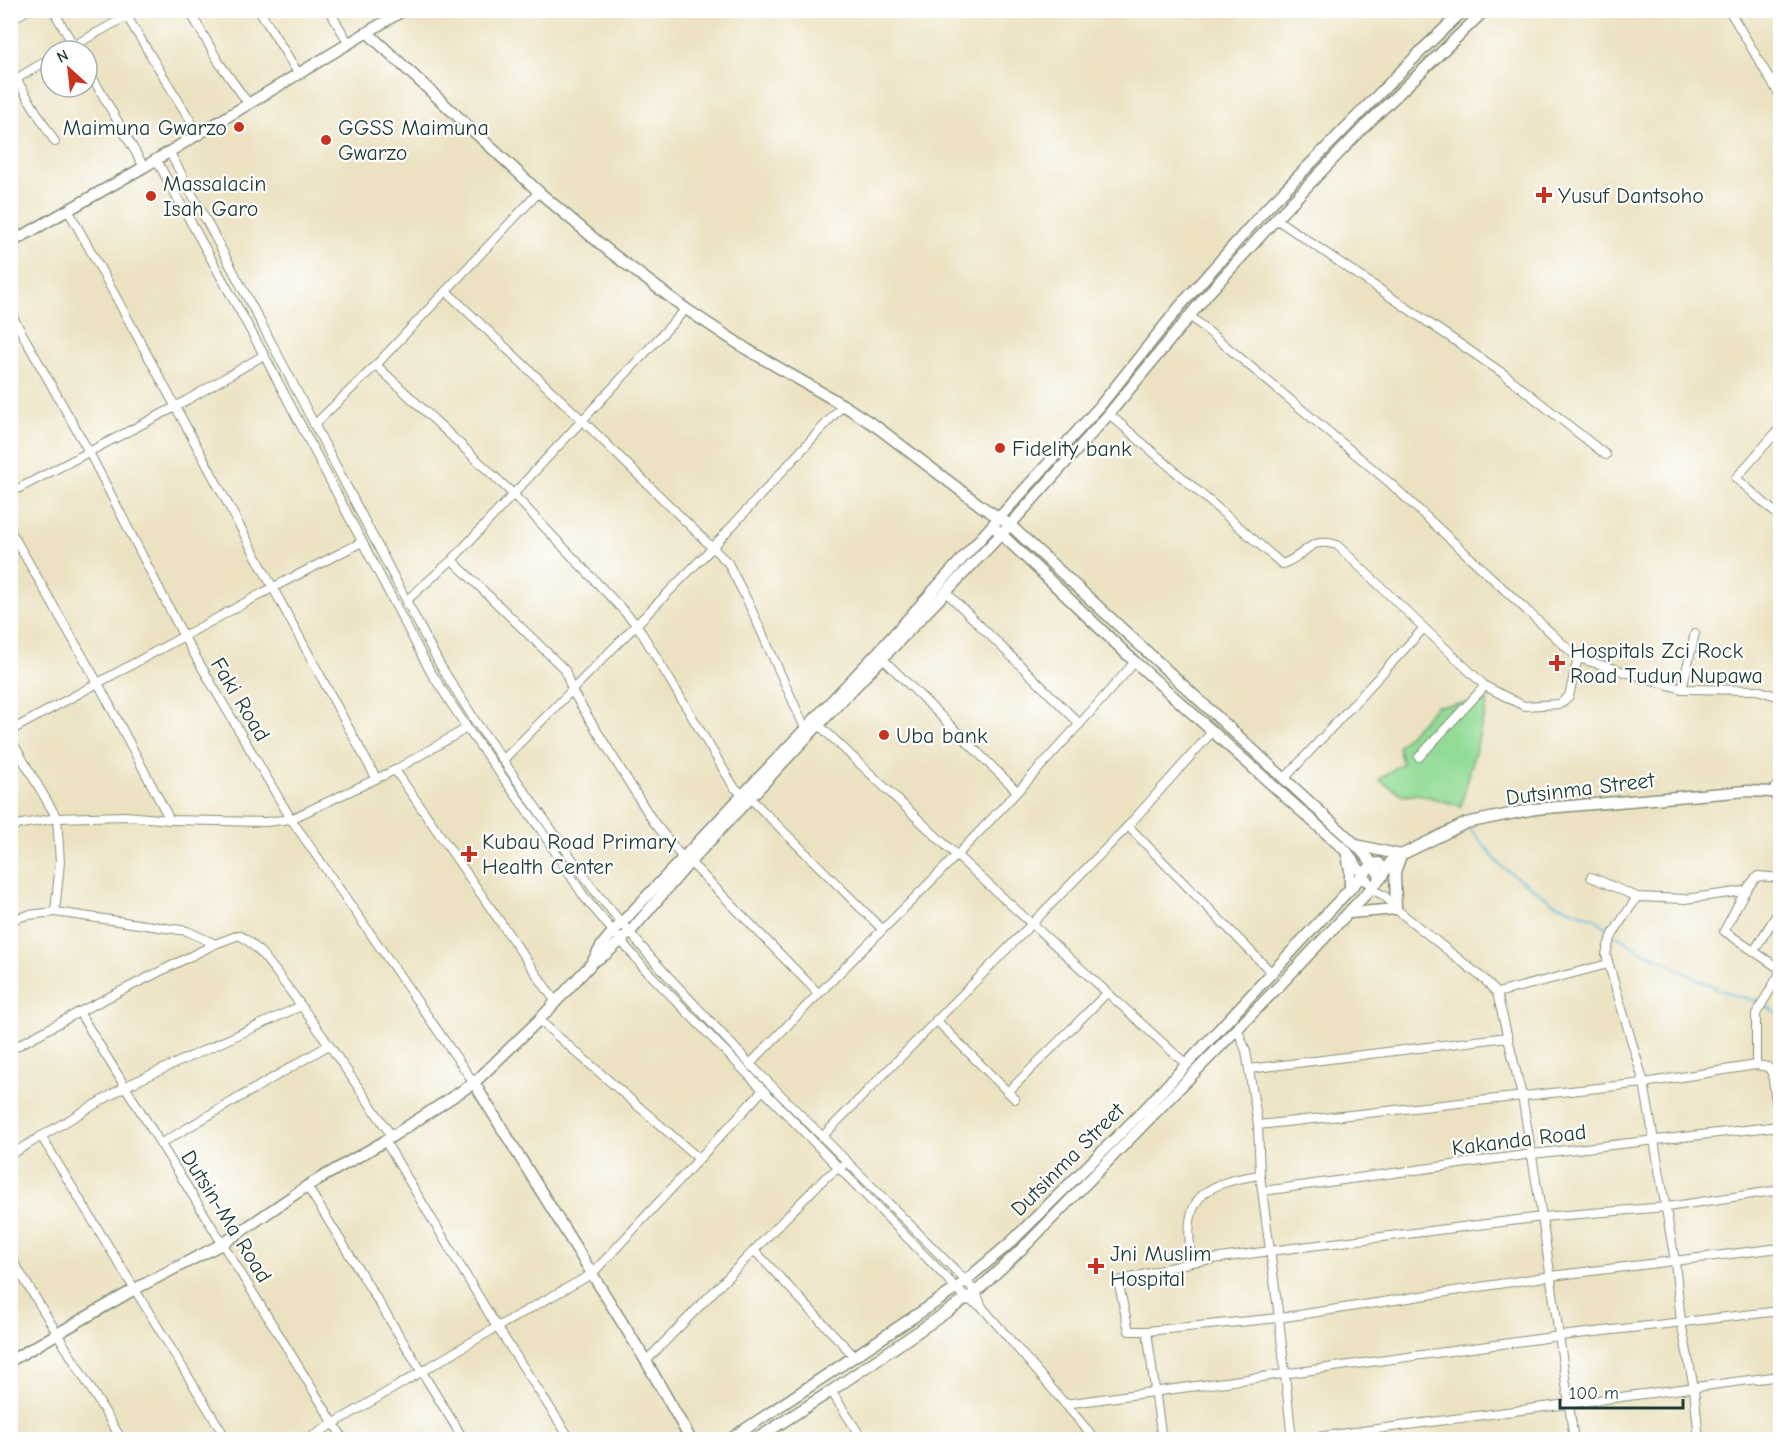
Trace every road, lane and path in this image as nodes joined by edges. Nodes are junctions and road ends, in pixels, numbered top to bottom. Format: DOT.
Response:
graph roads {
  1 [pos="28,10"];
  2 [pos="53,10"];
  3 [pos="138,10"];
  4 [pos="189,10"];
  5 [pos="259,10"];
  6 [pos="329,10"];
  7 [pos="404,10"];
  8 [pos="1464,10"];
  9 [pos="1485,10"];
  10 [pos="1729,10"];
  11 [pos="125,14"];
  12 [pos="10,20"];
  13 [pos="368,33"];
  14 [pos="71,39"];
  15 [pos="89,39"];
  16 [pos="348,42"];
  17 [pos="39,65"];
  18 [pos="10,69"];
  19 [pos="298,73"];
  20 [pos="16,79"];
  21 [pos="99,89"];
  22 [pos="1780,96"];
  23 [pos="248,103"];
  24 [pos="198,133"];
  25 [pos="55,142"];
  26 [pos="169,152"];
  27 [pos="156,159"];
  28 [pos="144,167"];
  29 [pos="539,192"];
  30 [pos="69,210"];
  31 [pos="1276,219"];
  32 [pos="10,243"];
  33 [pos="446,291"];
  34 [pos="686,309"];
  35 [pos="10,312"];
  36 [pos="1190,316"];
  37 [pos="264,355"];
  38 [pos="376,364"];
  39 [pos="843,405"];
  40 [pos="177,406"];
  41 [pos="1109,414"];
  42 [pos="582,419"];
  43 [pos="314,425"];
  44 [pos="1780,428"];
  45 [pos="89,452"];
  46 [pos="1606,455"];
  47 [pos="348,489"];
  48 [pos="10,493"];
  49 [pos="337,494"];
  50 [pos="513,494"];
  51 [pos="1780,517"];
  52 [pos="996,521"];
  53 [pos="1010,525"];
  54 [pos="10,530"];
  55 [pos="1000,534"];
  56 [pos="362,543"];
  57 [pos="712,548"];
  58 [pos="452,560"];
  59 [pos="272,588"];
  60 [pos="946,592"];
  61 [pos="407,600"];
  62 [pos="637,625"];
  63 [pos="1424,628"];
  64 [pos="1695,633"];
  65 [pos="184,637"];
  66 [pos="882,658"];
  67 [pos="1578,658"];
  68 [pos="1136,662"];
  69 [pos="98,683"];
  70 [pos="1485,686"];
  71 [pos="1682,688"];
  72 [pos="572,691"];
  73 [pos="1780,697"];
  74 [pos="1080,724"];
  75 [pos="819,725"];
  76 [pos="467,728"];
  77 [pos="805,728"];
  78 [pos="10,731"];
  79 [pos="1212,732"];
  80 [pos="10,738"];
  81 [pos="1419,757"];
  82 [pos="504,759"];
  83 [pos="395,770"];
  84 [pos="376,778"];
  85 [pos="1285,778"];
  86 [pos="1780,783"];
  87 [pos="1017,791"];
  88 [pos="1776,795"];
  89 [pos="746,796"];
  90 [pos="57,818"];
  91 [pos="291,819"];
  92 [pos="170,820"];
  93 [pos="10,826"];
  94 [pos="1128,826"];
  95 [pos="1352,849"];
  96 [pos="956,855"];
  97 [pos="1396,858"];
  98 [pos="686,860"];
  99 [pos="1372,864"];
  100 [pos="1363,875"];
  101 [pos="1591,877"];
  102 [pos="1381,878"];
  103 [pos="1780,878"];
  104 [pos="1371,889"];
  105 [pos="1350,890"];
  106 [pos="1744,891"];
  107 [pos="1385,896"];
  108 [pos="1637,897"];
  109 [pos="1396,909"];
  110 [pos="1780,909"];
  111 [pos="55,912"];
  112 [pos="1350,913"];
  113 [pos="10,920"];
  114 [pos="622,922"];
  115 [pos="1031,924"];
  116 [pos="882,929"];
  117 [pos="613,932"];
  118 [pos="630,932"];
  119 [pos="621,941"];
  120 [pos="215,944"];
  121 [pos="1754,951"];
  122 [pos="593,962"];
  123 [pos="1608,964"];
  124 [pos="1780,971"];
  125 [pos="1272,974"];
  126 [pos="818,993"];
  127 [pos="1107,993"];
  128 [pos="1497,993"];
  129 [pos="555,1001"];
  130 [pos="301,1006"];
  131 [pos="79,1012"];
  132 [pos="539,1020"];
  133 [pos="936,1020"];
  134 [pos="1238,1028"];
  135 [pos="1508,1037"];
  136 [pos="329,1045"];
  137 [pos="10,1050"];
  138 [pos="750,1064"];
  139 [pos="1187,1065"];
  140 [pos="1756,1065"];
  141 [pos="1249,1069"];
  142 [pos="474,1083"];
  143 [pos="1644,1083"];
  144 [pos="126,1086"];
  145 [pos="763,1090"];
  146 [pos="1008,1092"];
  147 [pos="1522,1096"];
  148 [pos="1015,1099"];
  149 [pos="1258,1125"];
  150 [pos="1780,1127"];
  151 [pos="41,1136"];
  152 [pos="823,1136"];
  153 [pos="388,1138"];
  154 [pos="1654,1141"];
  155 [pos="160,1144"];
  156 [pos="1532,1154"];
  157 [pos="10,1155"];
  158 [pos="698,1158"];
  159 [pos="848,1162"];
  160 [pos="840,1168"];
  161 [pos="1260,1175"];
  162 [pos="307,1186"];
  163 [pos="1780,1190"];
  164 [pos="1263,1191"];
  165 [pos="1667,1207"];
  166 [pos="1542,1217"];
  167 [pos="224,1243"];
  168 [pos="1780,1248"];
  169 [pos="754,1250"];
  170 [pos="1270,1251"];
  171 [pos="10,1256"];
  172 [pos="1675,1261"];
  173 [pos="1192,1262"];
  174 [pos="592,1274"];
  175 [pos="1551,1276"];
  176 [pos="961,1284"];
  177 [pos="135,1289"];
  178 [pos="971,1295"];
  179 [pos="1780,1311"];
  180 [pos="1280,1318"];
  181 [pos="1682,1322"];
  182 [pos="497,1327"];
  183 [pos="1147,1331"];
  184 [pos="58,1334"];
  185 [pos="1560,1336"];
  186 [pos="854,1356"];
  187 [pos="10,1361"];
  188 [pos="646,1361"];
  189 [pos="421,1371"];
  190 [pos="1285,1373"];
  191 [pos="1780,1376"];
  192 [pos="1694,1388"];
  193 [pos="831,1391"];
  194 [pos="1154,1392"];
  195 [pos="1065,1404"];
  196 [pos="1570,1405"];
  197 [pos="334,1423"];
  198 [pos="122,1440"];
  199 [pos="227,1440"];
  200 [pos="306,1440"];
  201 [pos="345,1440"];
  202 [pos="464,1440"];
  203 [pos="571,1440"];
  204 [pos="691,1440"];
  205 [pos="729,1440"];
  206 [pos="755,1440"];
  207 [pos="863,1440"];
  208 [pos="1096,1440"];
  209 [pos="1162,1440"];
  210 [pos="1293,1440"];
  211 [pos="1574,1440"];
  212 [pos="1699,1440"];
  1 -- 12 [label="street"];
  2 -- 14 [label="street"];
  3 -- 11 [label="street"];
  4 -- 23 [label="street"];
  5 -- 19 [label="street"];
  6 -- 16 [label="street"];
  7 -- 13 [label="street"];
  8 -- 52 [label="street"];
  9 -- 31 [label="street"];
  10 -- 22 [label="street"];
  11 -- 15 [label="street"];
  11 -- 24 [label="street"];
  13 -- 16 [label="street"];
  13 -- 29 [label="street"];
  16 -- 19 [label="street"];
  17 -- 20 [label="street"];
  18 -- 20 [label="street"];
  19 -- 23 [label="street"];
  20 -- 25 [label="street"];
  21 -- 28 [label="street"];
  23 -- 24 [label="street"];
  24 -- 26 [label="street"];
  26 -- 27 [label="street"];
  26 -- 43 [label="street"];
  27 -- 28 [label="street"];
  27 -- 37 [label="street"];
  28 -- 30 [label="street"];
  29 -- 33 [label="street"];
  29 -- 34 [label="street"];
  30 -- 32 [label="street"];
  30 -- 40 [label="street"];
  31 -- 36 [label="street"];
  31 -- 46 [label="street"];
  33 -- 38 [label="street"];
  33 -- 42 [label="street"];
  34 -- 39 [label="street"];
  34 -- 42 [label="street"];
  35 -- 45 [label="street, Faki Road"];
  36 -- 41 [label="street"];
  36 -- 67 [label="street"];
  37 -- 40 [label="street"];
  37 -- 49 [label="street"];
  38 -- 43 [label="street"];
  38 -- 50 [label="street"];
  39 -- 52 [label="street"];
  39 -- 57 [label="street"];
  40 -- 45 [label="street"];
  40 -- 59 [label="street"];
  41 -- 53 [label="street"];
  41 -- 63 [label="street"];
  42 -- 50 [label="street"];
  42 -- 57 [label="street"];
  43 -- 47 [label="street"];
  44 -- 51 [label="street"];
  45 -- 48 [label="street"];
  45 -- 65 [label="street, Faki Road"];
  47 -- 49 [label="street"];
  47 -- 61 [label="street"];
  49 -- 56 [label="street"];
  50 -- 58 [label="street"];
  50 -- 62 [label="street"];
  52 -- 53 [label="street"];
  52 -- 55 [label="street"];
  52 -- 77 [label="street"];
  53 -- 55 [label="street"];
  53 -- 85 [label="street"];
  54 -- 69 [label="street"];
  55 -- 60 [label="street"];
  55 -- 68 [label="street"];
  56 -- 59 [label="street"];
  56 -- 76 [label="street"];
  57 -- 62 [label="street"];
  57 -- 77 [label="street"];
  58 -- 61 [label="street"];
  58 -- 72 [label="street"];
  59 -- 65 [label="street"];
  59 -- 84 [label="street"];
  60 -- 66 [label="street"];
  60 -- 74 [label="street"];
  61 -- 82 [label="street"];
  62 -- 72 [label="street"];
  62 -- 89 [label="street"];
  63 -- 70 [label="street"];
  63 -- 85 [label="street"];
  64 -- 71 [label="street"];
  65 -- 69 [label="street"];
  65 -- 91 [label="street, Faki Road"];
  66 -- 75 [label="street"];
  66 -- 87 [label="street"];
  67 -- 70 [label="street"];
  67 -- 71 [label="street"];
  68 -- 74 [label="street"];
  68 -- 79 [label="street"];
  69 -- 78 [label="street"];
  69 -- 92 [label="street"];
  70 -- 81 [label="street"];
  71 -- 73 [label="street"];
  72 -- 82 [label="street"];
  72 -- 98 [label="street"];
  74 -- 87 [label="street"];
  75 -- 89 [label="street"];
  75 -- 96 [label="street"];
  76 -- 83 [label="street"];
  76 -- 117 [label="street"];
  77 -- 89 [label="street"];
  79 -- 94 [label="street"];
  79 -- 95 [label="street"];
  80 -- 90 [label="street"];
  82 -- 114 [label="street"];
  83 -- 84 [label="street"];
  83 -- 129 [label="street"];
  84 -- 91 [label="street"];
  85 -- 95 [label="street"];
  86 -- 88 [label="street"];
  87 -- 96 [label="street"];
  88 -- 97 [label="street, Dutsinma Street"];
  89 -- 98 [label="street"];
  89 -- 116 [label="street"];
  90 -- 92 [label="street"];
  90 -- 93 [label="street"];
  90 -- 111 [label="street"];
  91 -- 92 [label="street"];
  91 -- 142 [label="street, Faki Road"];
  94 -- 115 [label="street"];
  94 -- 125 [label="street"];
  95 -- 97 [label="street"];
  95 -- 99 [label="street"];
  95 -- 100 [label="street"];
  95 -- 105 [label="street"];
  96 -- 115 [label="street"];
  96 -- 116 [label="street"];
  97 -- 99 [label="street, Dutsinma Street"];
  97 -- 102 [label="street, Dutsinma Street"];
  97 -- 109 [label="street"];
  98 -- 114 [label="street"];
  98 -- 118 [label="street"];
  98 -- 126 [label="street"];
  99 -- 100 [label="street, Dutsinma Street"];
  99 -- 102 [label="street"];
  100 -- 104 [label="street"];
  100 -- 105 [label="street, Dutsinma Street"];
  101 -- 108 [label="street"];
  102 -- 104 [label="street, Dutsinma Street"];
  102 -- 107 [label="street"];
  103 -- 106 [label="street"];
  104 -- 107 [label="street"];
  104 -- 112 [label="street, Dutsinma Street"];
  105 -- 125 [label="street, Dutsinma Street"];
  106 -- 108 [label="street"];
  106 -- 121 [label="street"];
  107 -- 109 [label="street"];
  108 -- 123 [label="street"];
  109 -- 112 [label="street"];
  109 -- 128 [label="street"];
  110 -- 121 [label="street"];
  111 -- 113 [label="street"];
  111 -- 120 [label="street"];
  112 -- 134 [label="street, Dutsinma Street"];
  114 -- 117 [label="street"];
  114 -- 118 [label="street"];
  115 -- 127 [label="street"];
  115 -- 133 [label="street"];
  116 -- 126 [label="street"];
  117 -- 119 [label="street"];
  117 -- 122 [label="street"];
  118 -- 119 [label="street"];
  118 -- 138 [label="street"];
  119 -- 122 [label="street"];
  119 -- 145 [label="street"];
  120 -- 130 [label="street"];
  120 -- 131 [label="street"];
  121 -- 124 [label="street"];
  122 -- 129 [label="street"];
  123 -- 128 [label="street"];
  123 -- 143 [label="street"];
  124 -- 140 [label="street"];
  125 -- 139 [label="street, Dutsinma Street"];
  126 -- 138 [label="street"];
  127 -- 139 [label="street"];
  127 -- 146 [label="street"];
  128 -- 135 [label="street"];
  129 -- 132 [label="street"];
  130 -- 136 [label="street"];
  130 -- 144 [label="street"];
  131 -- 137 [label="street"];
  131 -- 144 [label="street, Dutsin-Ma Road"];
  132 -- 142 [label="street"];
  132 -- 158 [label="street"];
  133 -- 146 [label="street"];
  133 -- 152 [label="street"];
  134 -- 141 [label="street"];
  134 -- 178 [label="street, Dutsinma Street"];
  135 -- 141 [label="street"];
  135 -- 147 [label="street"];
  136 -- 153 [label="street"];
  136 -- 155 [label="street"];
  138 -- 152 [label="street"];
  139 -- 176 [label="street, Dutsinma Street"];
  140 -- 143 [label="street"];
  140 -- 150 [label="street"];
  141 -- 149 [label="street"];
  142 -- 153 [label="street"];
  142 -- 174 [label="street"];
  143 -- 147 [label="street"];
  143 -- 154 [label="street"];
  144 -- 151 [label="street"];
  144 -- 155 [label="street, Dutsin-Ma Road"];
  145 -- 158 [label="street"];
  145 -- 160 [label="street"];
  146 -- 148 [label="street"];
  147 -- 149 [label="street"];
  147 -- 156 [label="street"];
  149 -- 161 [label="street"];
  150 -- 154 [label="street, Kakanda Road"];
  151 -- 157 [label="street"];
  151 -- 177 [label="street"];
  152 -- 159 [label="street"];
  153 -- 162 [label="street"];
  153 -- 182 [label="street"];
  154 -- 156 [label="street, Kakanda Road"];
  154 -- 165 [label="street"];
  155 -- 167 [label="street, Dutsin-Ma Road"];
  156 -- 164 [label="street, Kakanda Road"];
  156 -- 166 [label="street"];
  158 -- 174 [label="street"];
  159 -- 160 [label="street"];
  159 -- 176 [label="street"];
  160 -- 169 [label="street"];
  160 -- 176 [label="street"];
  161 -- 164 [label="street"];
  161 -- 173 [label="street"];
  162 -- 167 [label="street"];
  162 -- 189 [label="street"];
  163 -- 165 [label="street"];
  164 -- 170 [label="street"];
  165 -- 166 [label="street"];
  165 -- 172 [label="street"];
  166 -- 170 [label="street"];
  166 -- 175 [label="street"];
  167 -- 177 [label="street"];
  167 -- 197 [label="street, Dutsin-Ma Road"];
  168 -- 172 [label="street"];
  169 -- 186 [label="street"];
  169 -- 188 [label="street"];
  170 -- 173 [label="street"];
  170 -- 180 [label="street"];
  171 -- 184 [label="street"];
  172 -- 175 [label="street"];
  172 -- 181 [label="street"];
  173 -- 183 [label="street"];
  174 -- 182 [label="street"];
  174 -- 188 [label="street"];
  175 -- 180 [label="street"];
  175 -- 185 [label="street"];
  176 -- 178 [label="street"];
  176 -- 186 [label="street, Dutsinma Street"];
  177 -- 184 [label="street"];
  177 -- 199 [label="street"];
  178 -- 193 [label="street, Dutsinma Street"];
  178 -- 195 [label="street"];
  179 -- 181 [label="street"];
  180 -- 183 [label="street"];
  180 -- 190 [label="street"];
  181 -- 185 [label="street"];
  181 -- 192 [label="street"];
  182 -- 189 [label="street"];
  182 -- 203 [label="street"];
  183 -- 194 [label="street"];
  184 -- 187 [label="street"];
  184 -- 198 [label="street"];
  185 -- 190 [label="street"];
  185 -- 196 [label="street"];
  186 -- 205 [label="street, Dutsinma Street"];
  188 -- 204 [label="street"];
  189 -- 197 [label="street"];
  189 -- 202 [label="street"];
  190 -- 194 [label="street"];
  190 -- 210 [label="street"];
  191 -- 192 [label="street"];
  192 -- 196 [label="street"];
  192 -- 212 [label="street"];
  193 -- 206 [label="street, Dutsinma Street"];
  193 -- 207 [label="street"];
  194 -- 195 [label="street"];
  194 -- 209 [label="street"];
  195 -- 208 [label="street"];
  196 -- 210 [label="street"];
  196 -- 211 [label="street"];
  197 -- 200 [label="street"];
  197 -- 201 [label="street, Dutsin-Ma Road"];
}
